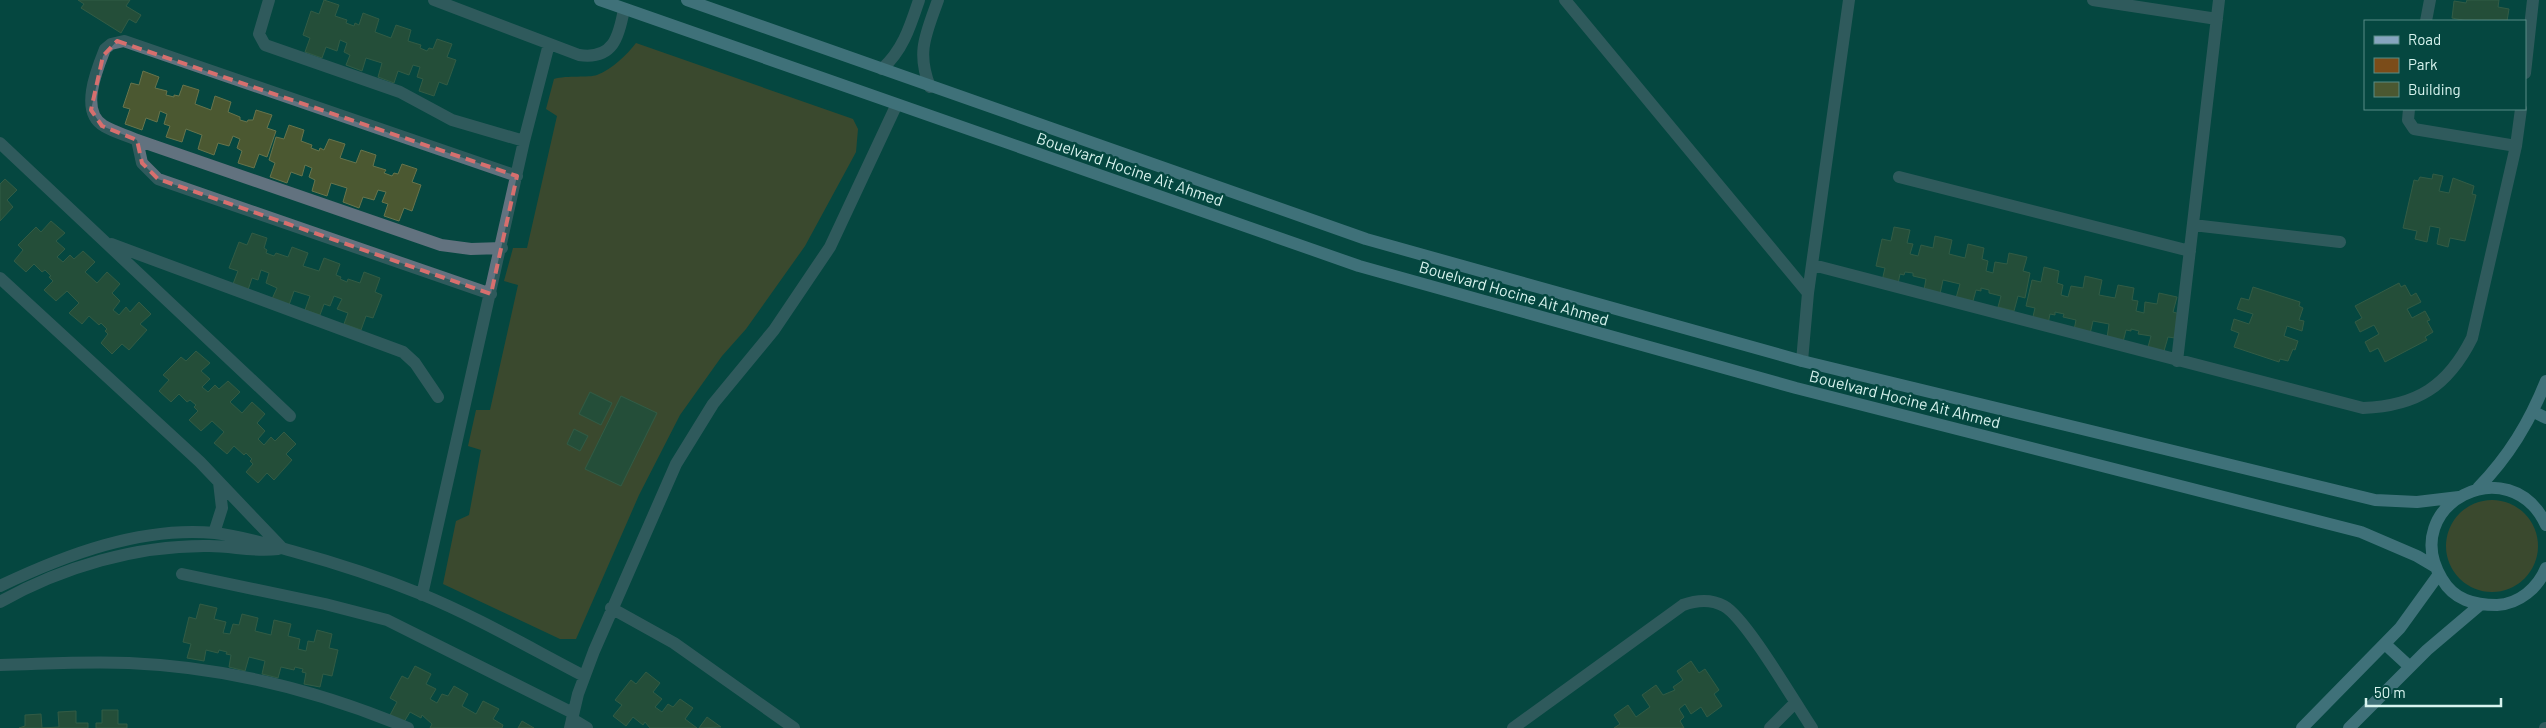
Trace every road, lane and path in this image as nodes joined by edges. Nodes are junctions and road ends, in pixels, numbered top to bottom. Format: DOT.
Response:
graph roads {
  1 [pos="269,0"];
  2 [pos="434,0"];
  3 [pos="600,0"];
  4 [pos="687,0"];
  5 [pos="919,0"];
  6 [pos="938,0"];
  7 [pos="1565,0"];
  8 [pos="1849,0"];
  9 [pos="2093,0"];
  10 [pos="2219,0"];
  11 [pos="2430,0"];
  12 [pos="2533,0"];
  13 [pos="624,9"];
  14 [pos="2217,19"];
  15 [pos="2426,20"];
  16 [pos="549,44"];
  17 [pos="2526,64"];
  18 [pos="882,70"];
  19 [pos="930,87"];
  20 [pos="896,106"];
  21 [pos="2409,110"];
  22 [pos="2520,110"];
  23 [pos="137,140"];
  24 [pos="524,141"];
  25 [pos="0,143"];
  26 [pos="2516,146"];
  27 [pos="517,176"];
  28 [pos="1899,177"];
  29 [pos="2193,225"];
  30 [pos="2340,242"];
  31 [pos="106,243"];
  32 [pos="502,248"];
  33 [pos="2190,251"];
  34 [pos="1813,265"];
  35 [pos="0,278"];
  36 [pos="1808,293"];
  37 [pos="491,294"];
  38 [pos="1802,361"];
  39 [pos="2177,361"];
  40 [pos="2546,381"];
  41 [pos="438,397"];
  42 [pos="2534,412"];
  43 [pos="290,416"];
  44 [pos="2546,418"];
  45 [pos="219,482"];
  46 [pos="2478,488"];
  47 [pos="2459,496"];
  48 [pos="2546,525"];
  49 [pos="214,533"];
  50 [pos="283,548"];
  51 [pos="2546,568"];
  52 [pos="2437,570"];
  53 [pos="182,574"];
  54 [pos="0,586"];
  55 [pos="422,595"];
  56 [pos="0,602"];
  57 [pos="2480,605"];
  58 [pos="611,608"];
  59 [pos="2385,644"];
  60 [pos="0,665"];
  61 [pos="2410,667"];
  62 [pos="584,676"];
  63 [pos="1795,703"];
  64 [pos="572,720"];
  65 [pos="408,728"];
  66 [pos="588,728"];
  67 [pos="794,728"];
  68 [pos="1513,728"];
  69 [pos="1770,728"];
  70 [pos="1812,728"];
  71 [pos="2302,728"];
  72 [pos="2349,728"];
  1 -- 24 [label="street"];
  2 -- 16 [label="street"];
  3 -- 13 [label="main road, Bouelvard Hocine Ait Ahmed"];
  4 -- 18 [label="main road"];
  5 -- 18 [label="street"];
  6 -- 19 [label="street"];
  7 -- 36 [label="street"];
  8 -- 34 [label="street"];
  9 -- 14 [label="street"];
  10 -- 14 [label="street"];
  11 -- 15 [label="street"];
  12 -- 17 [label="street"];
  13 -- 16 [label="street"];
  13 -- 20 [label="main road, Bouelvard Hocine Ait Ahmed"];
  14 -- 29 [label="street"];
  16 -- 24 [label="street"];
  18 -- 19 [label="main road"];
  19 -- 38 [label="main road"];
  20 -- 52 [label="main road, Bouelvard Hocine Ait Ahmed"];
  20 -- 58 [label="street"];
  21 -- 26 [label="street"];
  22 -- 26 [label="street"];
  23 -- 27 [label="street"];
  23 -- 32 [label="street"];
  23 -- 37 [label="street"];
  24 -- 27 [label="street"];
  25 -- 31 [label="street"];
  26 -- 39 [label="street"];
  27 -- 32 [label="street"];
  28 -- 33 [label="street"];
  29 -- 30 [label="street"];
  29 -- 33 [label="street"];
  31 -- 41 [label="street"];
  31 -- 43 [label="street"];
  32 -- 37 [label="street"];
  33 -- 39 [label="street"];
  34 -- 36 [label="street"];
  34 -- 39 [label="street"];
  35 -- 45 [label="street"];
  36 -- 38 [label="street"];
  37 -- 55 [label="street"];
  38 -- 47 [label="main road"];
  40 -- 42 [label="main road"];
  42 -- 44 [label="main road"];
  42 -- 46 [label="main road"];
  45 -- 49 [label="street"];
  45 -- 50 [label="street"];
  46 -- 47 [label="main road"];
  46 -- 48 [label="main road"];
  47 -- 52 [label="main road"];
  49 -- 50 [label="street"];
  49 -- 54 [label="street"];
  50 -- 55 [label="street"];
  50 -- 56 [label="street"];
  51 -- 57 [label="main road"];
  52 -- 57 [label="main road"];
  52 -- 59 [label="main road"];
  53 -- 64 [label="street"];
  55 -- 62 [label="street"];
  57 -- 61 [label="main road"];
  58 -- 62 [label="street"];
  58 -- 67 [label="street"];
  59 -- 61 [label="main road"];
  59 -- 71 [label="main road"];
  60 -- 65 [label="street"];
  61 -- 72 [label="main road"];
  62 -- 64 [label="street"];
  63 -- 68 [label="street"];
  63 -- 69 [label="street"];
  63 -- 70 [label="street"];
  64 -- 66 [label="street"];
}
